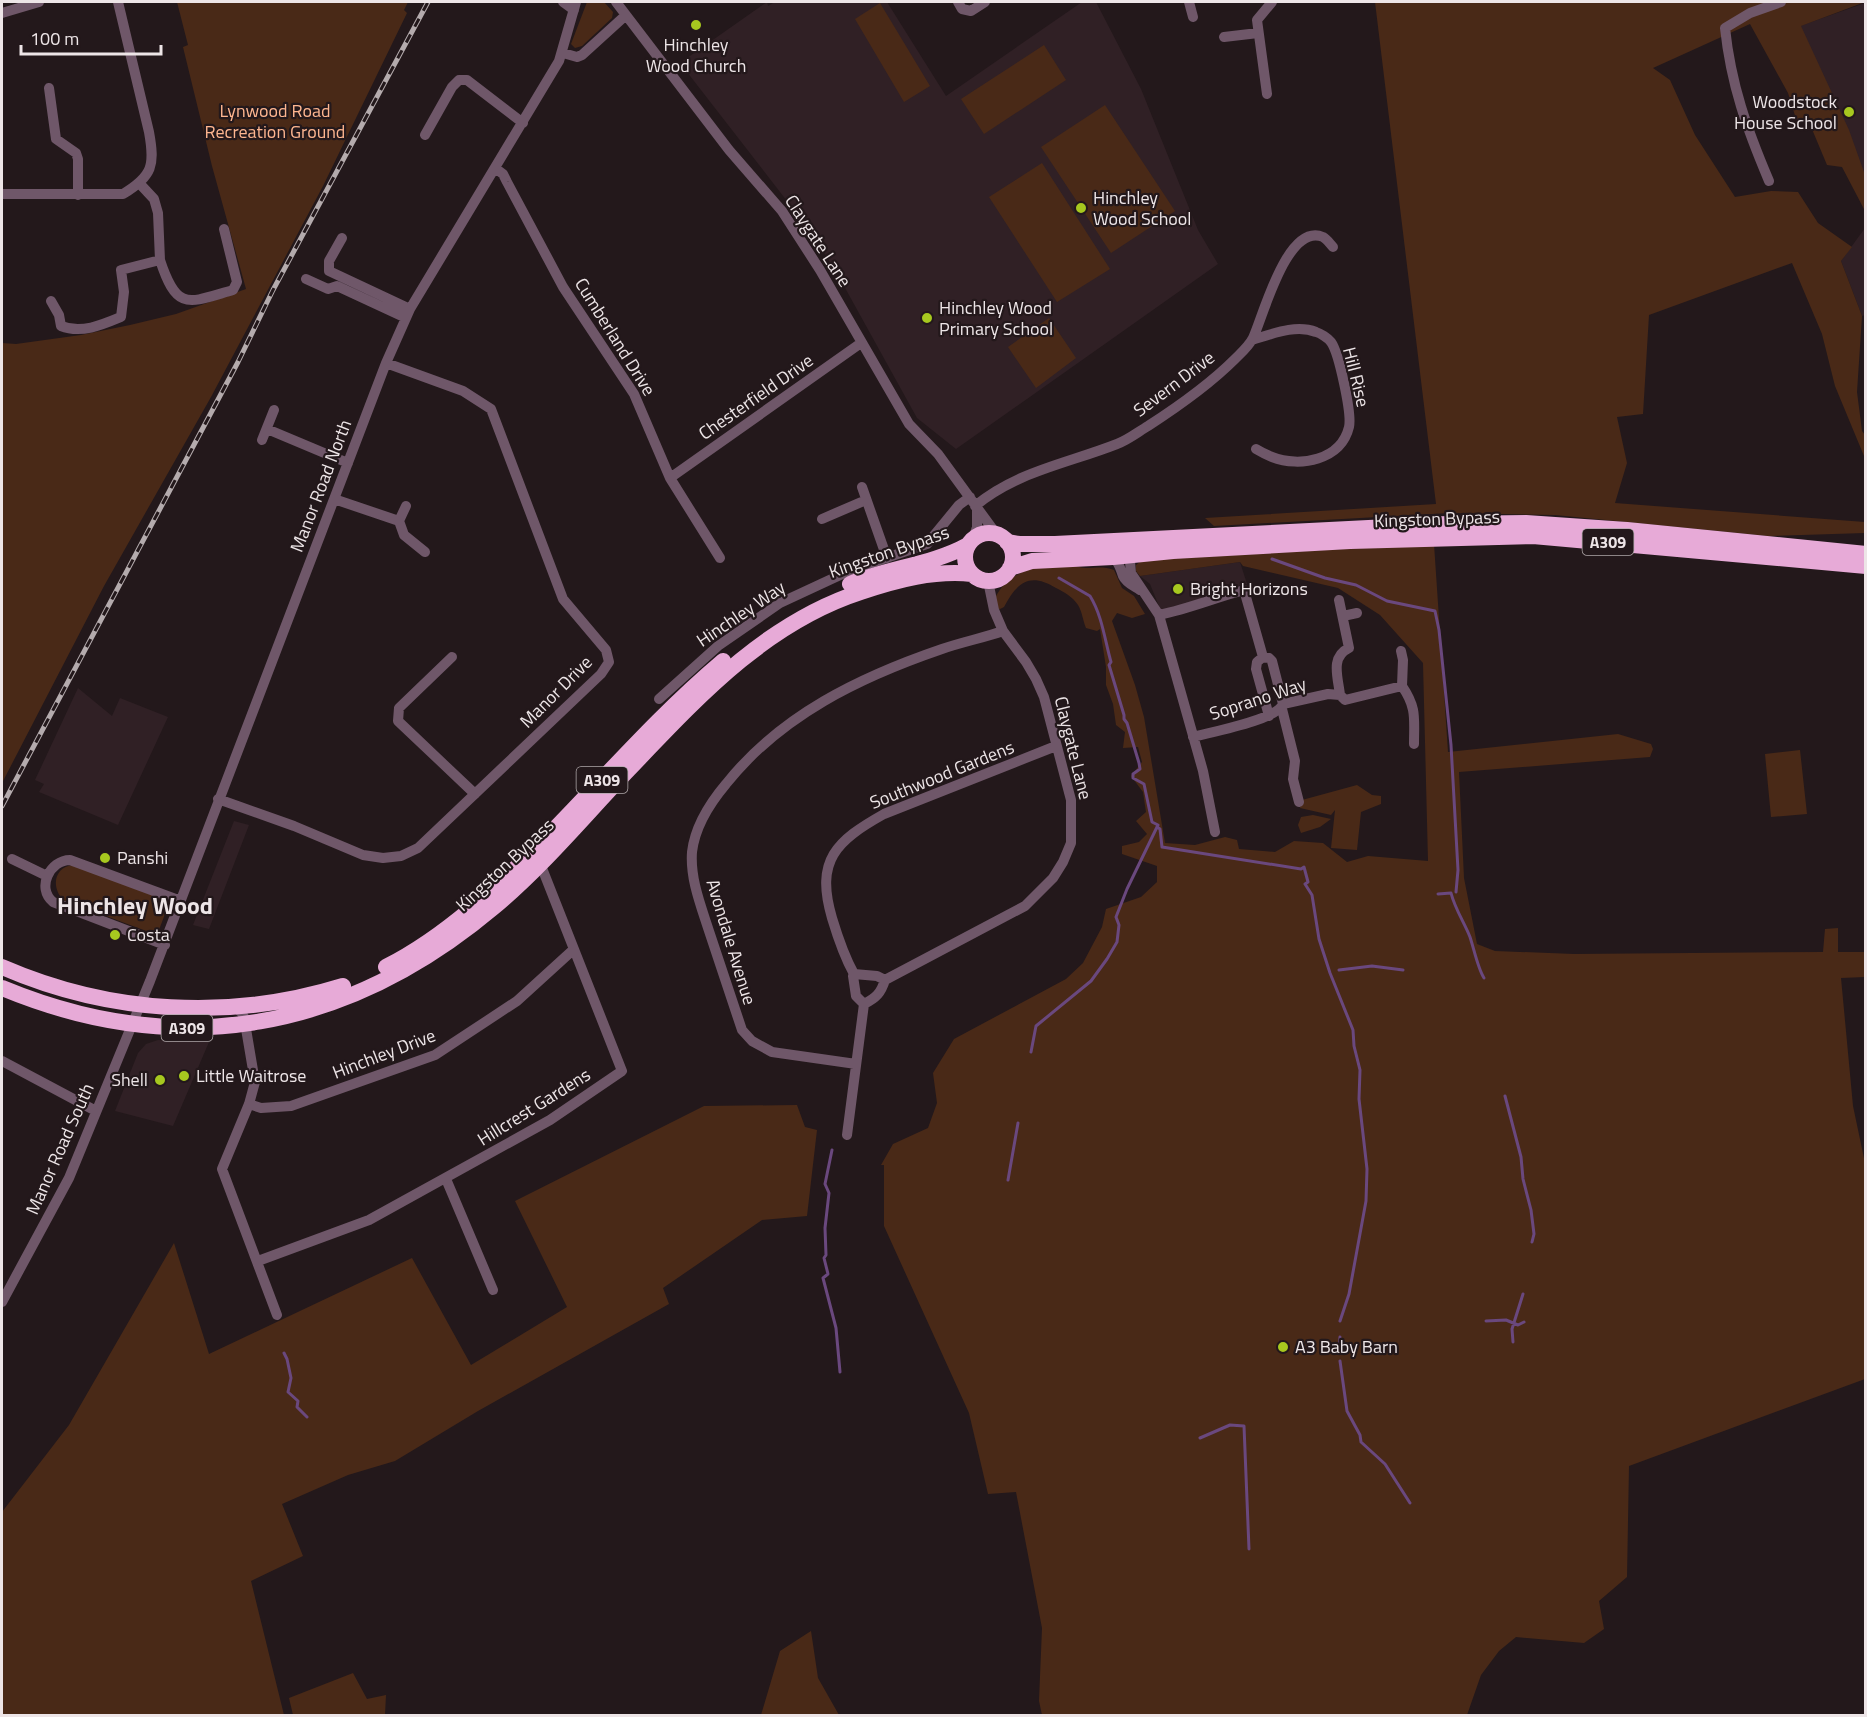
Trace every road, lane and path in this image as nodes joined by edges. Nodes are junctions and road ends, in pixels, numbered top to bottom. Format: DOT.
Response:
graph roads {
  1 [pos="39,2"];
  2 [pos="118,2"];
  3 [pos="563,2"];
  4 [pos="616,2"];
  5 [pos="958,2"];
  6 [pos="985,2"];
  7 [pos="1189,2"];
  8 [pos="1272,2"];
  9 [pos="1781,2"];
  10 [pos="575,6"];
  11 [pos="2,13"];
  12 [pos="626,15"];
  13 [pos="1193,17"];
  14 [pos="1258,33"];
  15 [pos="1224,37"];
  16 [pos="563,53"];
  17 [pos="49,88"];
  18 [pos="1267,94"];
  19 [pos="523,123"];
  20 [pos="426,135"];
  21 [pos="495,168"];
  22 [pos="1769,181"];
  23 [pos="140,184"];
  24 [pos="2,194"];
  25 [pos="78,195"];
  26 [pos="224,229"];
  27 [pos="342,238"];
  28 [pos="1333,247"];
  29 [pos="160,260"];
  30 [pos="306,279"];
  31 [pos="51,301"];
  32 [pos="408,313"];
  33 [pos="1252,340"];
  34 [pos="861,343"];
  35 [pos="386,363"];
  36 [pos="274,410"];
  37 [pos="267,429"];
  38 [pos="262,440"];
  39 [pos="1256,449"];
  40 [pos="348,463"];
  41 [pos="670,477"];
  42 [pos="862,487"];
  43 [pos="334,499"];
  44 [pos="866,500"];
  45 [pos="974,504"];
  46 [pos="406,506"];
  47 [pos="822,519"];
  48 [pos="399,521"];
  49 [pos="1002,538"];
  50 [pos="971,542"];
  51 [pos="1070,543"];
  52 [pos="1866,543"];
  53 [pos="1791,546"];
  54 [pos="425,552"];
  55 [pos="1866,554"];
  56 [pos="1122,557"];
  57 [pos="720,558"];
  58 [pos="887,558"];
  59 [pos="1866,566"];
  60 [pos="1010,568"];
  61 [pos="972,574"];
  62 [pos="988,581"];
  63 [pos="1145,592"];
  64 [pos="1339,600"];
  65 [pos="1357,613"];
  66 [pos="1159,615"];
  67 [pos="1343,616"];
  68 [pos="1003,631"];
  69 [pos="1401,651"];
  70 [pos="452,657"];
  71 [pos="1263,657"];
  72 [pos="1402,686"];
  73 [pos="1340,694"];
  74 [pos="659,699"];
  75 [pos="1282,707"];
  76 [pos="1269,716"];
  77 [pos="1193,737"];
  78 [pos="1414,744"];
  79 [pos="1056,746"];
  80 [pos="475,794"];
  81 [pos="218,799"];
  82 [pos="1299,802"];
  83 [pos="1215,832"];
  84 [pos="12,860"];
  85 [pos="540,863"];
  86 [pos="47,876"];
  87 [pos="181,901"];
  88 [pos="165,945"];
  89 [pos="573,950"];
  90 [pos="2,967"];
  91 [pos="854,974"];
  92 [pos="885,980"];
  93 [pos="38,983"];
  94 [pos="2,988"];
  95 [pos="864,1004"];
  96 [pos="140,1005"];
  97 [pos="236,1008"];
  98 [pos="132,1024"];
  99 [pos="244,1025"];
  100 [pos="2,1061"];
  101 [pos="856,1064"];
  102 [pos="249,1104"];
  103 [pos="96,1111"];
  104 [pos="847,1136"];
  105 [pos="446,1179"];
  106 [pos="258,1261"];
  107 [pos="493,1290"];
  108 [pos="2,1302"];
  109 [pos="277,1315"];
  1 -- 11 [label="street"];
  2 -- 23 [label="street"];
  3 -- 10 [label="street"];
  4 -- 12 [label="street, Claygate Lane"];
  5 -- 6 [label="street"];
  7 -- 13 [label="street"];
  8 -- 14 [label="street"];
  9 -- 22 [label="street"];
  10 -- 16 [label="street, Manor Road North"];
  12 -- 16 [label="street"];
  12 -- 34 [label="street, Claygate Lane"];
  14 -- 15 [label="street"];
  14 -- 18 [label="street"];
  16 -- 19 [label="street, Manor Road North"];
  17 -- 25 [label="street"];
  19 -- 20 [label="street"];
  19 -- 21 [label="street, Manor Road North"];
  21 -- 32 [label="street, Manor Road North"];
  21 -- 41 [label="street, Cumberland Drive"];
  23 -- 25 [label="street"];
  23 -- 29 [label="street"];
  24 -- 25 [label="street"];
  26 -- 29 [label="street"];
  27 -- 32 [label="street"];
  28 -- 33 [label="street, Severn Drive"];
  29 -- 31 [label="street"];
  30 -- 32 [label="street"];
  32 -- 35 [label="street, Manor Road North"];
  33 -- 39 [label="street, Hill Rise"];
  33 -- 45 [label="street, Severn Drive"];
  34 -- 41 [label="street, Chesterfield Drive"];
  34 -- 45 [label="street, Claygate Lane"];
  35 -- 40 [label="street, Manor Road North"];
  35 -- 80 [label="street, Manor Drive"];
  36 -- 37 [label="street"];
  37 -- 38 [label="street"];
  37 -- 40 [label="street"];
  40 -- 43 [label="street, Manor Road North"];
  41 -- 57 [label="street, Cumberland Drive"];
  42 -- 44 [label="street"];
  43 -- 48 [label="street"];
  43 -- 81 [label="street, Manor Road North"];
  44 -- 47 [label="street"];
  44 -- 58 [label="street"];
  45 -- 49 [label="street, Claygate Lane"];
  45 -- 50 [label="street"];
  45 -- 58 [label="street, Hinchley Way"];
  46 -- 48 [label="street"];
  48 -- 54 [label="street"];
  49 -- 50 [label="highway"];
  49 -- 51 [label="highway, Kingston Bypass / A309"];
  49 -- 60 [label="highway"];
  50 -- 61 [label="highway"];
  50 -- 97 [label="highway, Kingston Bypass / A309"];
  51 -- 53 [label="highway, Kingston Bypass / A309"];
  51 -- 56 [label="street"];
  52 -- 53 [label="highway, A309"];
  53 -- 55 [label="highway"];
  56 -- 59 [label="highway, Kingston Bypass / A309"];
  56 -- 60 [label="highway, Kingston Bypass / A309"];
  56 -- 63 [label="street"];
  56 -- 63 [label="street"];
  58 -- 74 [label="street, Hinchley Way"];
  60 -- 62 [label="highway"];
  61 -- 62 [label="highway"];
  61 -- 85 [label="highway, Kingston Bypass / A309"];
  62 -- 68 [label="street, Claygate Lane"];
  63 -- 66 [label="street"];
  64 -- 67 [label="street"];
  65 -- 67 [label="street"];
  66 -- 71 [label="street"];
  66 -- 77 [label="street"];
  67 -- 73 [label="street"];
  68 -- 79 [label="street, Claygate Lane"];
  68 -- 101 [label="street, Avondale Avenue"];
  69 -- 72 [label="street"];
  70 -- 80 [label="street"];
  71 -- 75 [label="street"];
  71 -- 76 [label="street"];
  72 -- 73 [label="street, Soprano Way"];
  72 -- 78 [label="street"];
  73 -- 75 [label="street, Soprano Way"];
  75 -- 76 [label="street, Soprano Way"];
  75 -- 82 [label="street"];
  76 -- 77 [label="street, Soprano Way"];
  77 -- 83 [label="street"];
  79 -- 91 [label="street, Southwood Gardens"];
  79 -- 92 [label="street, Claygate Lane"];
  80 -- 81 [label="street, Manor Drive"];
  81 -- 87 [label="street, Manor Road North"];
  84 -- 86 [label="street"];
  85 -- 89 [label="street, Hillcrest Gardens"];
  85 -- 99 [label="highway, Kingston Bypass / A309"];
  86 -- 87 [label="street"];
  86 -- 88 [label="street"];
  87 -- 88 [label="street, Manor Road North"];
  88 -- 96 [label="street, Manor Road North"];
  89 -- 102 [label="street, Hinchley Drive"];
  89 -- 105 [label="street, Hillcrest Gardens"];
  90 -- 93 [label="highway, Kingston Bypass / A309"];
  91 -- 92 [label="street"];
  91 -- 95 [label="street"];
  92 -- 95 [label="street, Claygate Lane"];
  93 -- 96 [label="highway, Kingston Bypass / A309"];
  93 -- 98 [label="highway"];
  94 -- 98 [label="highway, Kingston Bypass / A309"];
  95 -- 101 [label="street"];
  96 -- 97 [label="highway, Kingston Bypass / A309"];
  96 -- 98 [label="street, Manor Road South"];
  96 -- 99 [label="highway"];
  97 -- 99 [label="street"];
  98 -- 99 [label="highway, Kingston Bypass / A309"];
  98 -- 103 [label="street, Manor Road South"];
  99 -- 102 [label="street"];
  100 -- 103 [label="street"];
  101 -- 104 [label="street"];
  102 -- 106 [label="street"];
  103 -- 108 [label="street, Manor Road South"];
  105 -- 106 [label="street, Hillcrest Gardens"];
  105 -- 107 [label="street"];
  106 -- 109 [label="street"];
}
